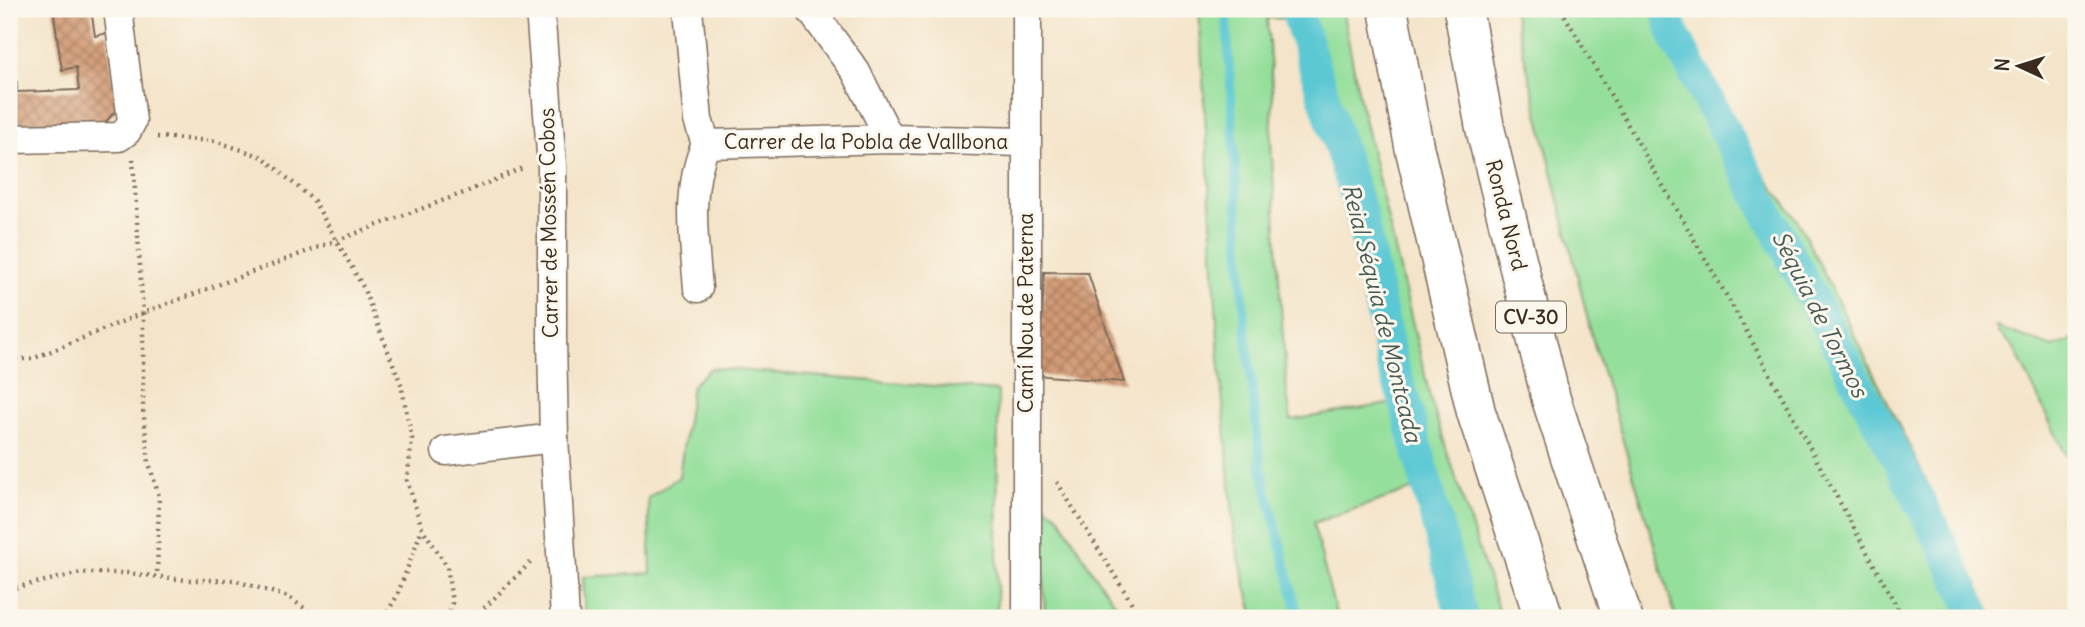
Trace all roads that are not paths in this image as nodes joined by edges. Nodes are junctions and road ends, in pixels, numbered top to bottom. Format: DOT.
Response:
graph roads {
  1 [pos="118,9"];
  2 [pos="540,9"];
  3 [pos="688,9"];
  4 [pos="810,9"];
  5 [pos="1027,9"];
  6 [pos="1388,9"];
  7 [pos="1463,9"];
  8 [pos="9,139"];
  9 [pos="890,139"];
  10 [pos="1026,142"];
  11 [pos="706,144"];
  12 [pos="698,288"];
  13 [pos="554,438"];
  14 [pos="446,451"];
  15 [pos="565,618"];
  16 [pos="1027,618"];
  17 [pos="1544,618"];
  18 [pos="1623,618"];
  1 -- 8 [label="street"];
  2 -- 13 [label="street, Carrer de Mossén Cobos"];
  3 -- 11 [label="street"];
  4 -- 9 [label="street"];
  5 -- 10 [label="street, Camí Nou de Paterna"];
  6 -- 17 [label="highway"];
  7 -- 18 [label="highway, Ronda Nord / CV-30"];
  9 -- 10 [label="street, Carrer de la Pobla de Vallbona"];
  9 -- 11 [label="street, Carrer de la Pobla de Vallbona"];
  10 -- 16 [label="street, Camí Nou de Paterna"];
  11 -- 12 [label="street"];
  13 -- 14 [label="street"];
  13 -- 15 [label="street, Carrer de Mossén Cobos"];
}
